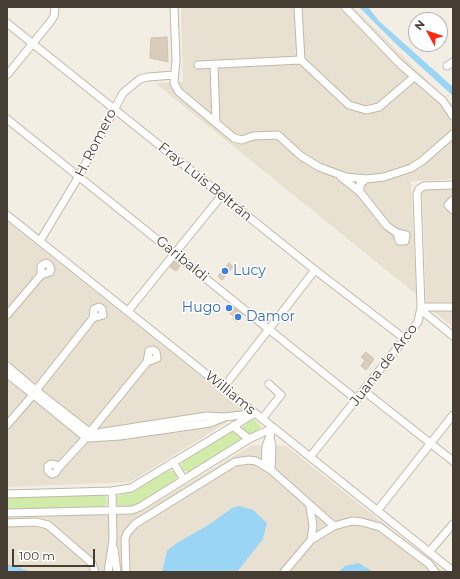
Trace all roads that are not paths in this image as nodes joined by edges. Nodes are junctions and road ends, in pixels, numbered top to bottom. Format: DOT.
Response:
graph roads {
  1 [pos="55,7"];
  2 [pos="174,7"];
  3 [pos="298,7"];
  4 [pos="346,7"];
  5 [pos="7,23"];
  6 [pos="33,43"];
  7 [pos="301,60"];
  8 [pos="198,65"];
  9 [pos="214,65"];
  10 [pos="7,75"];
  11 [pos="414,77"];
  12 [pos="174,79"];
  13 [pos="114,108"];
  14 [pos="453,116"];
  15 [pos="7,119"];
  16 [pos="216,122"];
  17 [pos="453,134"];
  18 [pos="334,174"];
  19 [pos="79,176"];
  20 [pos="366,179"];
  21 [pos="453,185"];
  22 [pos="360,192"];
  23 [pos="222,195"];
  24 [pos="453,200"];
  25 [pos="453,210"];
  26 [pos="7,215"];
  27 [pos="397,233"];
  28 [pos="40,241"];
  29 [pos="175,253"];
  30 [pos="315,270"];
  31 [pos="40,275"];
  32 [pos="453,307"];
  33 [pos="421,309"];
  34 [pos="128,311"];
  35 [pos="7,315"];
  36 [pos="93,318"];
  37 [pos="269,329"];
  38 [pos="453,336"];
  39 [pos="405,339"];
  40 [pos="147,362"];
  41 [pos="7,366"];
  42 [pos="7,374"];
  43 [pos="269,384"];
  44 [pos="224,388"];
  45 [pos="364,391"];
  46 [pos="34,392"];
  47 [pos="357,400"];
  48 [pos="255,413"];
  49 [pos="453,415"];
  50 [pos="262,419"];
  51 [pos="7,425"];
  52 [pos="233,426"];
  53 [pos="273,428"];
  54 [pos="88,435"];
  55 [pos="249,440"];
  56 [pos="430,443"];
  57 [pos="310,457"];
  58 [pos="453,461"];
  59 [pos="173,462"];
  60 [pos="60,466"];
  61 [pos="268,468"];
  62 [pos="184,480"];
  63 [pos="112,491"];
  64 [pos="7,494"];
  65 [pos="309,506"];
  66 [pos="112,510"];
  67 [pos="377,511"];
  68 [pos="7,513"];
  69 [pos="7,523"];
  70 [pos="453,524"];
  71 [pos="334,526"];
  72 [pos="112,540"];
  73 [pos="311,540"];
  74 [pos="429,552"];
  75 [pos="95,572"];
  76 [pos="108,572"];
  77 [pos="117,572"];
  78 [pos="126,572"];
  79 [pos="284,572"];
  80 [pos="435,572"];
  81 [pos="453,572"];
  1 -- 6 [label="street"];
  2 -- 12 [label="street"];
  3 -- 7 [label="street"];
  4 -- 11 [label="street"];
  5 -- 6 [label="street, Fray Luis Beltrán"];
  6 -- 10 [label="street"];
  6 -- 13 [label="street, Fray Luis Beltrán"];
  7 -- 9 [label="street"];
  7 -- 11 [label="street"];
  8 -- 9 [label="street"];
  9 -- 16 [label="street"];
  11 -- 14 [label="street"];
  12 -- 13 [label="street, H. Romero"];
  12 -- 16 [label="street"];
  13 -- 19 [label="street, H. Romero"];
  13 -- 23 [label="street, Fray Luis Beltrán"];
  15 -- 19 [label="street, Garibaldi"];
  16 -- 18 [label="street"];
  17 -- 20 [label="street"];
  18 -- 20 [label="street"];
  18 -- 22 [label="street"];
  19 -- 28 [label="street, H. Romero"];
  19 -- 29 [label="street, Garibaldi"];
  20 -- 22 [label="street"];
  21 -- 33 [label="street, Juana de Arco"];
  22 -- 27 [label="street"];
  23 -- 29 [label="street"];
  23 -- 30 [label="street, Fray Luis Beltrán"];
  24 -- 25 [label="street"];
  26 -- 28 [label="street, Williams"];
  28 -- 34 [label="street, Williams"];
  29 -- 34 [label="street"];
  29 -- 37 [label="street, Garibaldi"];
  30 -- 37 [label="street"];
  30 -- 39 [label="street, Fray Luis Beltrán"];
  31 -- 35 [label="street"];
  32 -- 33 [label="street"];
  33 -- 38 [label="street"];
  33 -- 39 [label="street, Juana de Arco"];
  34 -- 44 [label="street, Williams"];
  36 -- 46 [label="street"];
  37 -- 44 [label="street"];
  37 -- 47 [label="street, Garibaldi"];
  39 -- 45 [label="street, Juana de Arco"];
  40 -- 54 [label="street"];
  41 -- 46 [label="street"];
  42 -- 46 [label="street"];
  43 -- 50 [label="street"];
  44 -- 48 [label="street, Williams"];
  45 -- 47 [label="street, Juana de Arco"];
  45 -- 56 [label="street"];
  46 -- 51 [label="street"];
  46 -- 54 [label="street"];
  47 -- 57 [label="street, Juana de Arco"];
  48 -- 50 [label="street, Williams"];
  48 -- 52 [label="street"];
  48 -- 54 [label="street"];
  49 -- 56 [label="street"];
  50 -- 53 [label="street, Williams"];
  52 -- 55 [label="street"];
  52 -- 59 [label="street"];
  53 -- 55 [label="street"];
  53 -- 57 [label="street, Williams"];
  53 -- 61 [label="street"];
  54 -- 60 [label="street"];
  55 -- 62 [label="street"];
  56 -- 58 [label="street"];
  56 -- 67 [label="street"];
  57 -- 67 [label="street, Williams"];
  59 -- 62 [label="street"];
  59 -- 63 [label="street"];
  61 -- 65 [label="street"];
  61 -- 78 [label="street"];
  62 -- 66 [label="street"];
  63 -- 64 [label="street"];
  63 -- 66 [label="street"];
  65 -- 71 [label="street"];
  65 -- 73 [label="street"];
  66 -- 68 [label="street"];
  66 -- 72 [label="street"];
  67 -- 74 [label="street, Williams"];
  69 -- 75 [label="street"];
  70 -- 74 [label="street"];
  71 -- 73 [label="street"];
  71 -- 80 [label="street"];
  72 -- 76 [label="street"];
  72 -- 77 [label="street"];
  73 -- 79 [label="street"];
  74 -- 81 [label="street, Williams"];
}
